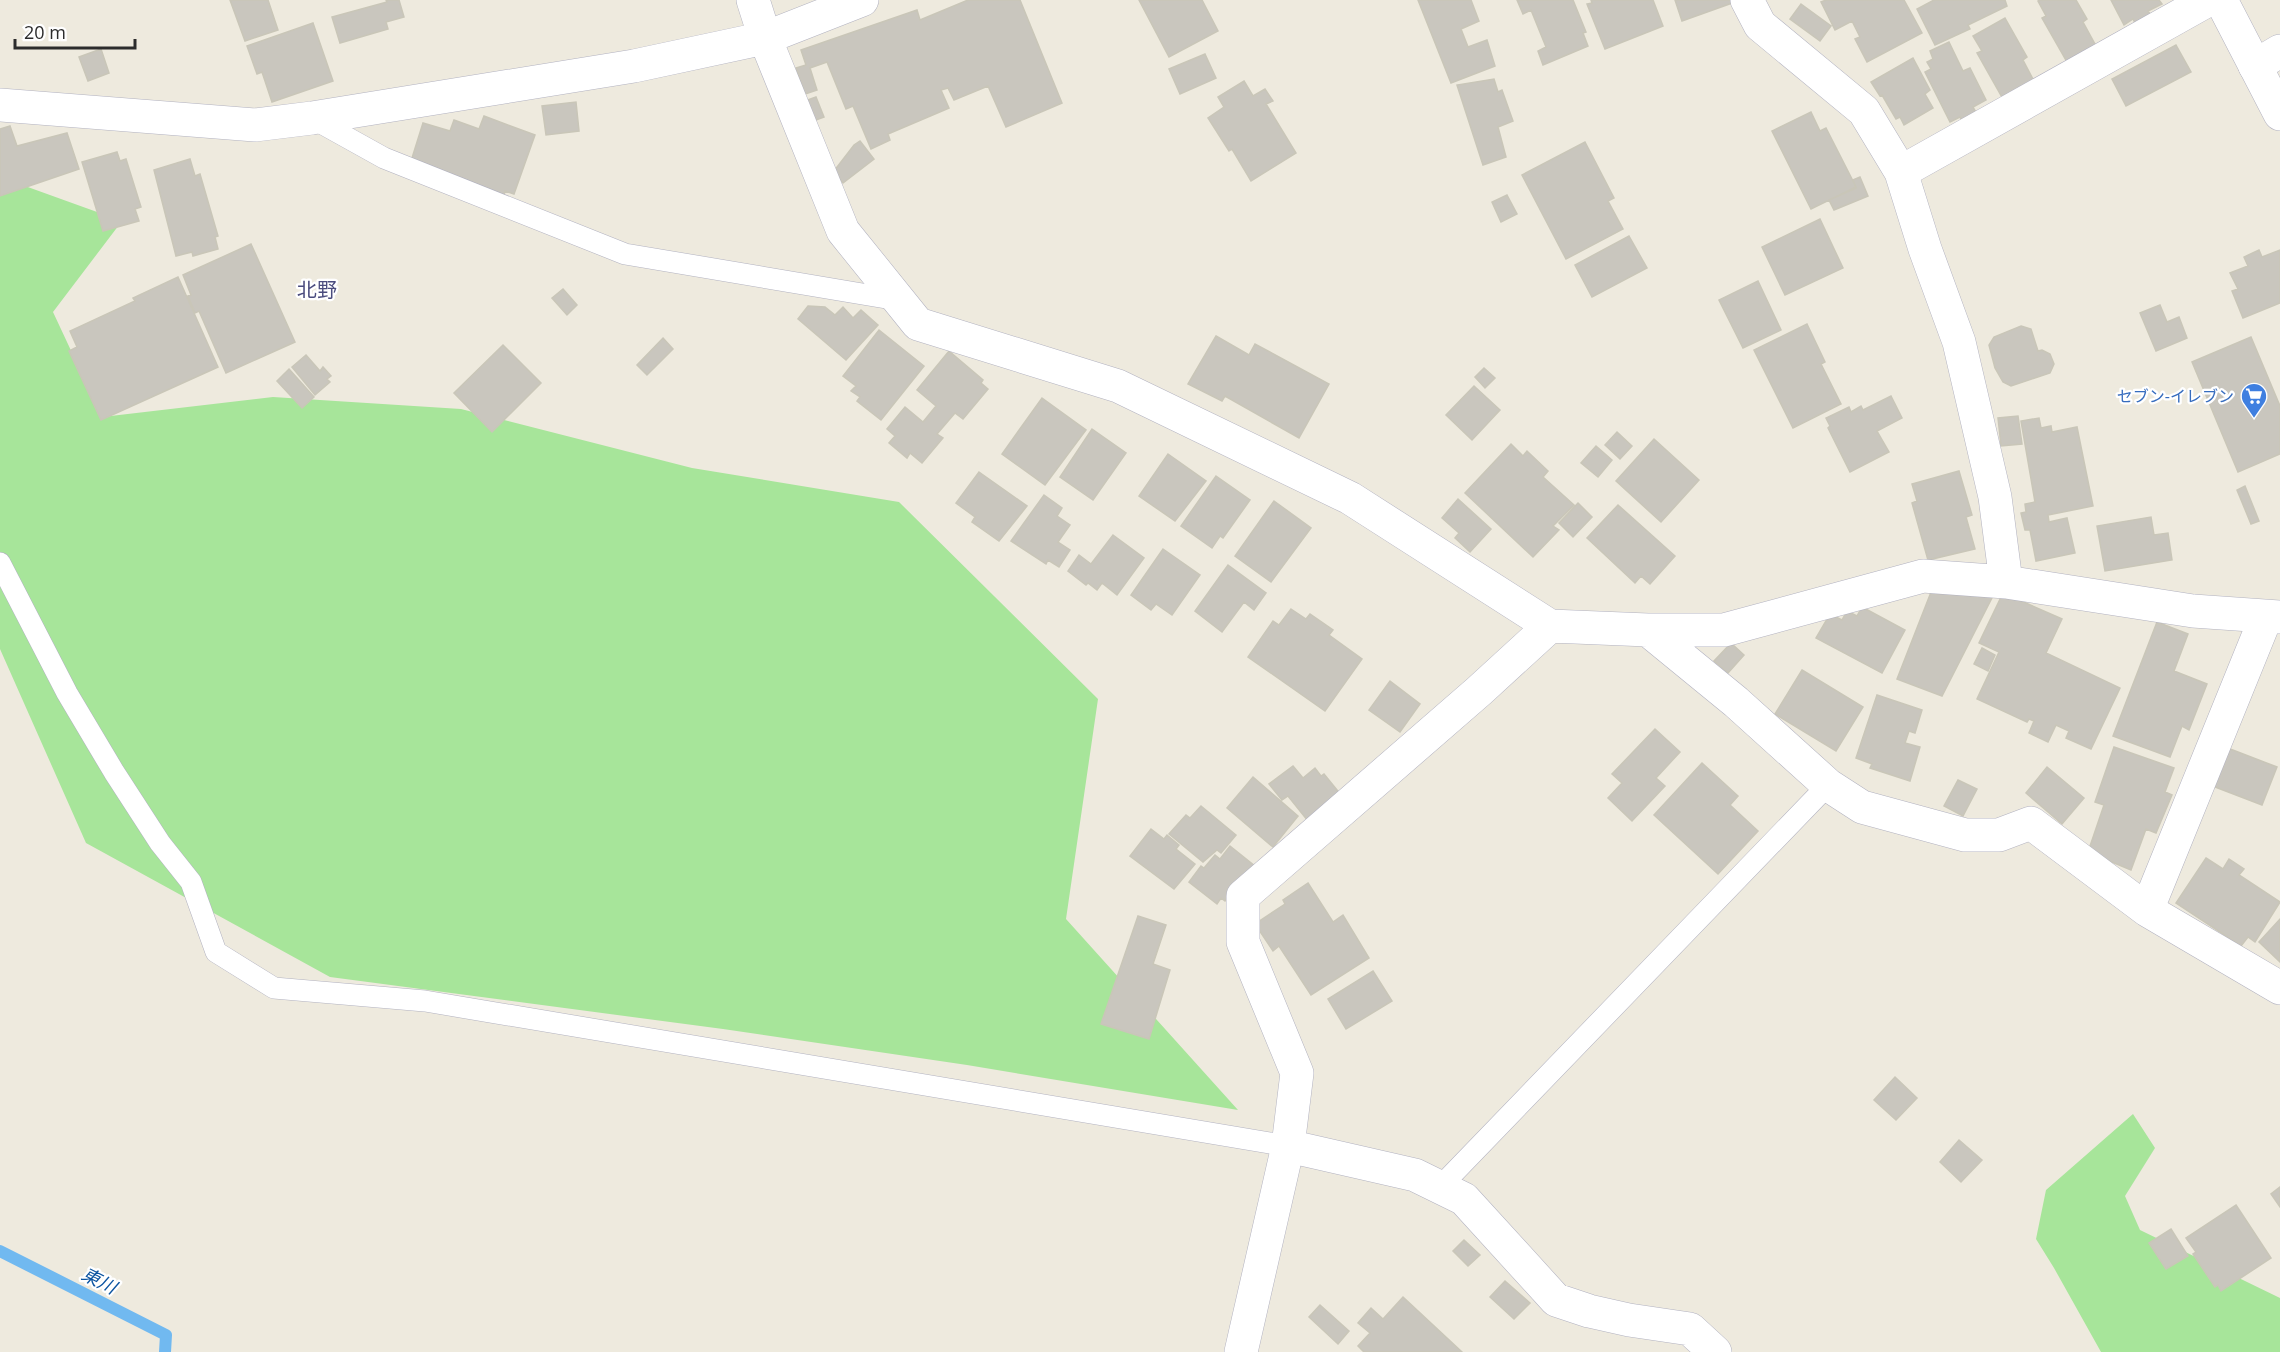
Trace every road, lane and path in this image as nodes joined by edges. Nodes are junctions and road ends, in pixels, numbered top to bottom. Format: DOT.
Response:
graph roads {
  1 [pos="753,0"];
  2 [pos="862,0"];
  3 [pos="1747,0"];
  4 [pos="2208,0"];
  5 [pos="2221,0"];
  6 [pos="765,38"];
  7 [pos="2268,58"];
  8 [pos="0,105"];
  9 [pos="2280,114"];
  10 [pos="312,118"];
  11 [pos="1901,172"];
  12 [pos="898,300"];
  13 [pos="0,563"];
  14 [pos="2006,582"];
  15 [pos="2273,617"];
  16 [pos="1550,626"];
  17 [pos="1647,630"];
  18 [pos="1828,784"];
  19 [pos="2147,910"];
  20 [pos="2280,988"];
  21 [pos="1288,1146"];
  22 [pos="1439,1188"];
  23 [pos="1242,1352"];
  24 [pos="1715,1352"];
  1 -- 6 [label="street"];
  2 -- 6 [label="street"];
  3 -- 11 [label="street"];
  4 -- 11 [label="street"];
  5 -- 7 [label="street"];
  6 -- 10 [label="street"];
  6 -- 12 [label="street"];
  7 -- 9 [label="street"];
  8 -- 10 [label="street"];
  10 -- 12 [label="lane"];
  11 -- 14 [label="street"];
  12 -- 16 [label="street"];
  13 -- 21 [label="lane"];
  14 -- 15 [label="street"];
  14 -- 17 [label="street"];
  15 -- 19 [label="street"];
  16 -- 17 [label="street"];
  16 -- 21 [label="street"];
  17 -- 18 [label="street"];
  18 -- 19 [label="street"];
  18 -- 22 [label="lane"];
  19 -- 20 [label="street"];
  21 -- 22 [label="street"];
  21 -- 23 [label="street"];
  22 -- 24 [label="street"];
}
